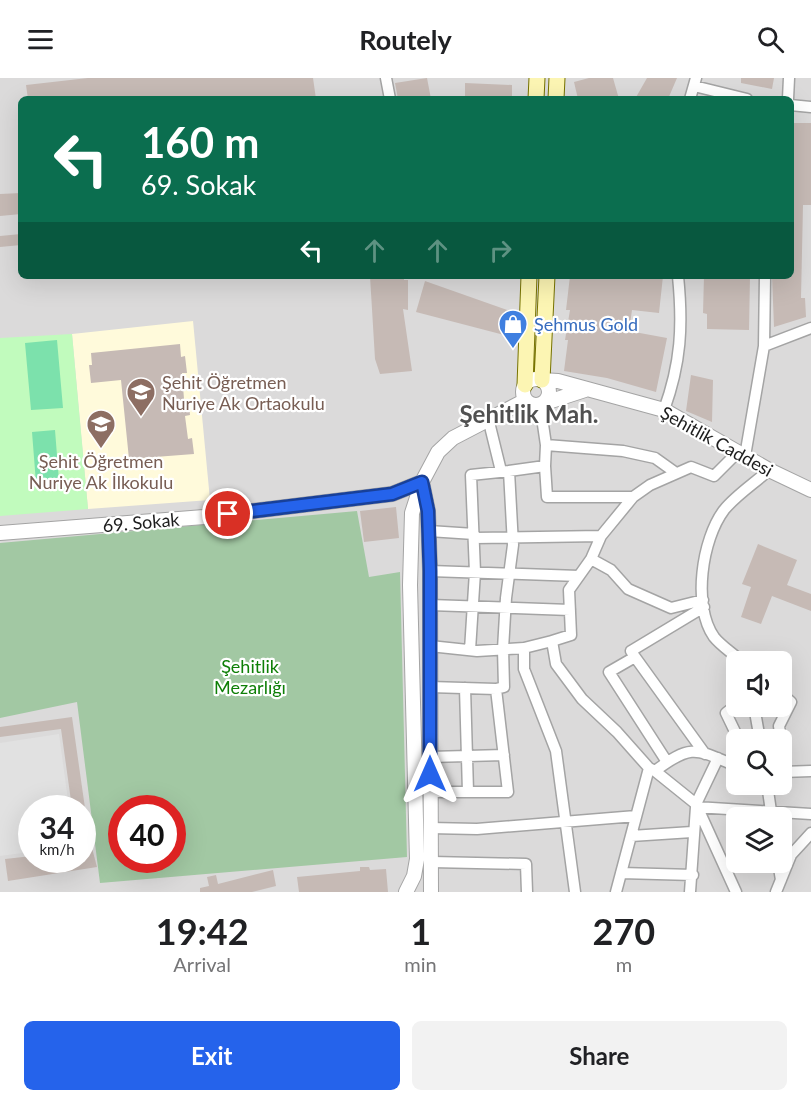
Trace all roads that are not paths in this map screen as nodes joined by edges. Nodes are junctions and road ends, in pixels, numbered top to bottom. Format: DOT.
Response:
graph roads {
  1 [pos="386,78"];
  2 [pos="537,78"];
  3 [pos="557,78"];
  4 [pos="789,78"];
  5 [pos="695,82"];
  6 [pos="389,96"];
  7 [pos="536,96"];
  8 [pos="556,96"];
  9 [pos="738,96"];
  10 [pos="788,96"];
  11 [pos="794,105"];
  12 [pos="811,107"];
  13 [pos="529,279"];
  14 [pos="547,279"];
  15 [pos="678,279"];
  16 [pos="765,279"];
  17 [pos="811,329"];
  18 [pos="764,346"];
  19 [pos="542,380"];
  20 [pos="585,390"];
  21 [pos="525,393"];
  22 [pos="541,404"];
  23 [pos="664,410"];
  24 [pos="488,418"];
  25 [pos="546,445"];
  26 [pos="742,454"];
  27 [pos="545,466"];
  28 [pos="769,470"];
  29 [pos="505,471"];
  30 [pos="676,473"];
  31 [pos="422,482"];
  32 [pos="811,490"];
  33 [pos="633,497"];
  34 [pos="429,531"];
  35 [pos="0,533"];
  36 [pos="474,536"];
  37 [pos="601,536"];
  38 [pos="512,539"];
  39 [pos="591,559"];
  40 [pos="430,571"];
  41 [pos="475,572"];
  42 [pos="509,573"];
  43 [pos="579,576"];
  44 [pos="704,603"];
  45 [pos="430,605"];
  46 [pos="505,607"];
  47 [pos="473,608"];
  48 [pos="570,610"];
  49 [pos="552,640"];
  50 [pos="430,646"];
  51 [pos="524,648"];
  52 [pos="503,649"];
  53 [pos="470,650"];
  54 [pos="730,651"];
  55 [pos="635,657"];
  56 [pos="430,687"];
  57 [pos="465,688"];
  58 [pos="496,688"];
  59 [pos="705,754"];
  60 [pos="466,755"];
  61 [pos="504,755"];
  62 [pos="430,757"];
  63 [pos="718,758"];
  64 [pos="667,762"];
  65 [pos="726,762"];
  66 [pos="652,769"];
  67 [pos="811,771"];
  68 [pos="792,772"];
  69 [pos="430,792"];
  70 [pos="468,792"];
  71 [pos="696,805"];
  72 [pos="726,809"];
  73 [pos="792,814"];
  74 [pos="811,814"];
  75 [pos="636,816"];
  76 [pos="564,820"];
  77 [pos="430,828"];
  78 [pos="692,832"];
  79 [pos="811,833"];
  80 [pos="631,836"];
  81 [pos="432,862"];
  82 [pos="621,873"];
  83 [pos="780,873"];
  84 [pos="693,875"];
  85 [pos="781,881"];
  86 [pos="409,891"];
  87 [pos="431,892"];
  88 [pos="526,892"];
  89 [pos="575,892"];
  90 [pos="616,892"];
  91 [pos="690,892"];
  92 [pos="736,892"];
  93 [pos="776,892"];
  1 -- 6 [label="street"];
  2 -- 7 [label="main road"];
  3 -- 8 [label="main road"];
  4 -- 10 [label="street"];
  5 -- 9 [label="street"];
  11 -- 12 [label="street"];
  13 -- 21 [label="main road"];
  14 -- 19 [label="main road"];
  15 -- 23 [label="street"];
  16 -- 18 [label="street"];
  17 -- 18 [label="street"];
  18 -- 26 [label="street"];
  19 -- 20 [label="street, Şehitlik Caddesi"];
  19 -- 21 [label="street"];
  19 -- 22 [label="street"];
  20 -- 22 [label="street"];
  20 -- 23 [label="street, Şehitlik Caddesi"];
  21 -- 22 [label="street"];
  21 -- 24 [label="street"];
  22 -- 25 [label="street"];
  23 -- 26 [label="street, Şehitlik Caddesi"];
  24 -- 29 [label="street"];
  24 -- 31 [label="street"];
  25 -- 27 [label="street"];
  25 -- 30 [label="street"];
  26 -- 28 [label="street, Şehitlik Caddesi"];
  26 -- 30 [label="street"];
  27 -- 29 [label="street"];
  27 -- 33 [label="street"];
  28 -- 32 [label="street, Şehitlik Caddesi"];
  28 -- 44 [label="street"];
  29 -- 36 [label="street"];
  29 -- 38 [label="street"];
  30 -- 33 [label="street"];
  31 -- 34 [label="street"];
  31 -- 35 [label="street, 69. Sokak"];
  31 -- 86 [label="street"];
  33 -- 37 [label="street"];
  34 -- 36 [label="street"];
  34 -- 40 [label="street"];
  36 -- 38 [label="street"];
  36 -- 41 [label="street"];
  37 -- 38 [label="street"];
  37 -- 39 [label="street"];
  38 -- 42 [label="street"];
  39 -- 43 [label="street"];
  39 -- 44 [label="street"];
  40 -- 41 [label="street"];
  40 -- 45 [label="street"];
  41 -- 42 [label="street"];
  41 -- 47 [label="street"];
  42 -- 43 [label="street"];
  42 -- 46 [label="street"];
  43 -- 48 [label="street"];
  44 -- 54 [label="street"];
  44 -- 55 [label="street"];
  45 -- 47 [label="street"];
  45 -- 50 [label="street"];
  46 -- 47 [label="street"];
  46 -- 48 [label="street"];
  46 -- 52 [label="street"];
  47 -- 53 [label="street"];
  48 -- 49 [label="street"];
  49 -- 51 [label="street"];
  49 -- 66 [label="street"];
  50 -- 53 [label="street"];
  50 -- 56 [label="street"];
  51 -- 52 [label="street"];
  51 -- 76 [label="street"];
  52 -- 53 [label="street"];
  52 -- 58 [label="street"];
  55 -- 59 [label="street"];
  55 -- 64 [label="street"];
  56 -- 57 [label="street"];
  56 -- 62 [label="street"];
  57 -- 58 [label="street"];
  57 -- 60 [label="street"];
  58 -- 61 [label="street"];
  59 -- 63 [label="street"];
  59 -- 64 [label="street"];
  60 -- 61 [label="street"];
  60 -- 62 [label="street"];
  60 -- 70 [label="street"];
  61 -- 70 [label="street"];
  62 -- 69 [label="street"];
  63 -- 65 [label="street"];
  63 -- 71 [label="street"];
  64 -- 66 [label="street"];
  66 -- 71 [label="street"];
  66 -- 75 [label="street"];
  67 -- 68 [label="street"];
  69 -- 70 [label="street"];
  69 -- 77 [label="street"];
  71 -- 72 [label="street"];
  71 -- 78 [label="street"];
  71 -- 92 [label="street"];
  73 -- 74 [label="street"];
  75 -- 76 [label="street"];
  75 -- 80 [label="street"];
  76 -- 77 [label="street"];
  76 -- 89 [label="street"];
  77 -- 81 [label="street"];
  78 -- 80 [label="street"];
  78 -- 84 [label="street"];
  79 -- 85 [label="street"];
  80 -- 82 [label="street"];
  81 -- 87 [label="street"];
  81 -- 88 [label="street"];
  82 -- 84 [label="street"];
  82 -- 90 [label="street"];
  83 -- 85 [label="street"];
  84 -- 91 [label="street"];
  85 -- 93 [label="street"];
}
